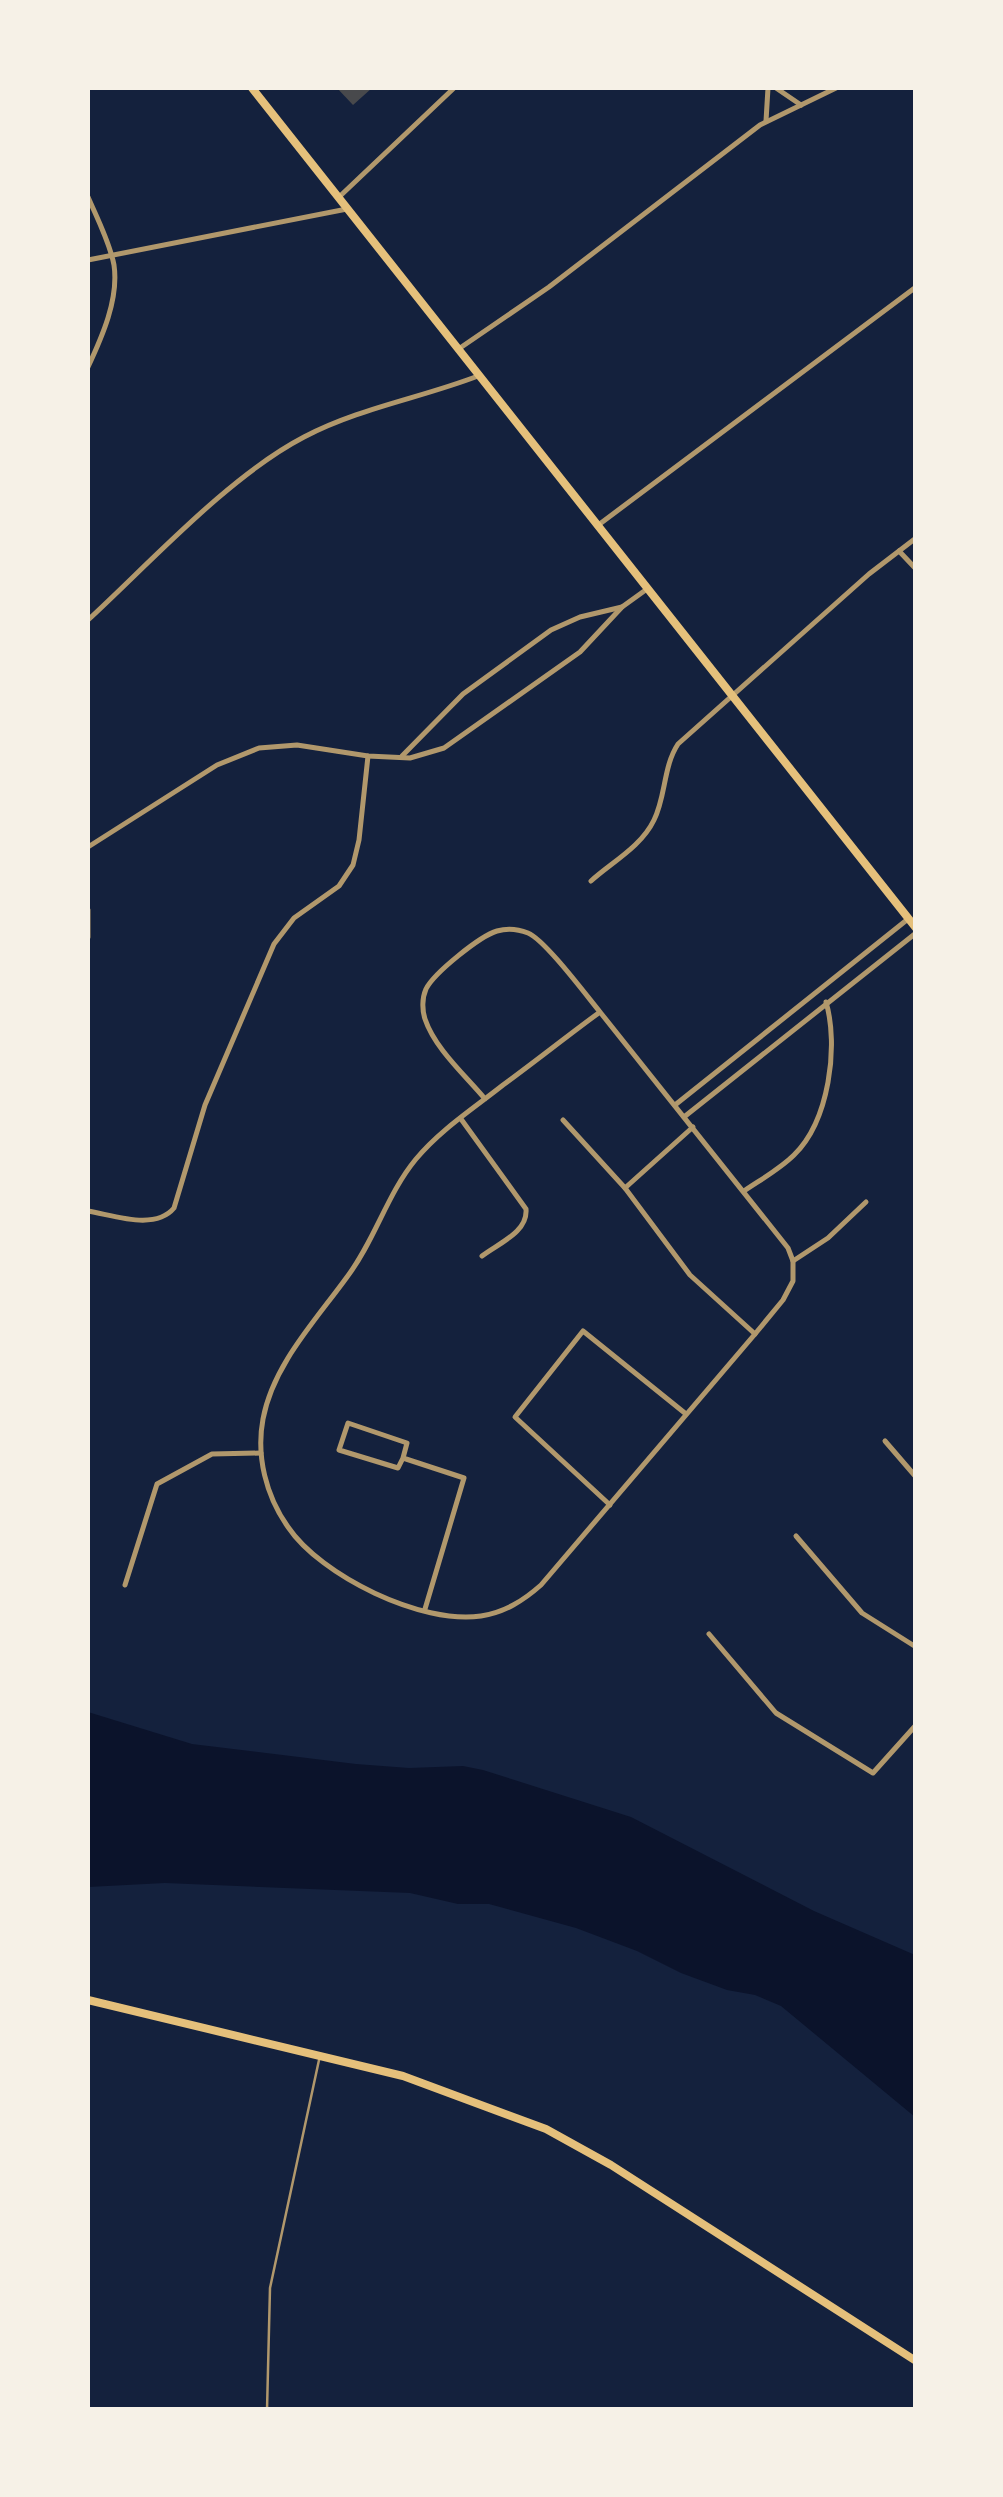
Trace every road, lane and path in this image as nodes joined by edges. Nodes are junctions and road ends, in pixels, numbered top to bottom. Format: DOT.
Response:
graph roads {
  1 [pos="252,88"];
  2 [pos="454,88"];
  3 [pos="768,88"];
  4 [pos="776,88"];
  5 [pos="836,88"];
  6 [pos="801,105"];
  7 [pos="766,121"];
  8 [pos="88,197"];
  9 [pos="338,198"];
  10 [pos="347,209"];
  11 [pos="111,255"];
  12 [pos="88,260"];
  13 [pos="916,287"];
  14 [pos="458,350"];
  15 [pos="88,367"];
  16 [pos="478,376"];
  17 [pos="596,526"];
  18 [pos="916,538"];
  19 [pos="899,551"];
  20 [pos="916,568"];
  21 [pos="647,590"];
  22 [pos="622,607"];
  23 [pos="88,620"];
  24 [pos="732,697"];
  25 [pos="368,756"];
  26 [pos="402,756"];
  27 [pos="88,847"];
  28 [pos="591,882"];
  29 [pos="88,910"];
  30 [pos="908,919"];
  31 [pos="916,931"];
  32 [pos="88,937"];
  33 [pos="826,1002"];
  34 [pos="600,1012"];
  35 [pos="485,1100"];
  36 [pos="675,1105"];
  37 [pos="684,1117"];
  38 [pos="461,1119"];
  39 [pos="563,1120"];
  40 [pos="693,1127"];
  41 [pos="625,1188"];
  42 [pos="744,1192"];
  43 [pos="866,1202"];
  44 [pos="88,1211"];
  45 [pos="482,1256"];
  46 [pos="793,1261"];
  47 [pos="755,1334"];
  48 [pos="686,1414"];
  49 [pos="885,1441"];
  50 [pos="262,1452"];
  51 [pos="403,1458"];
  52 [pos="916,1477"];
  53 [pos="610,1504"];
  54 [pos="796,1536"];
  55 [pos="124,1586"];
  56 [pos="425,1609"];
  57 [pos="709,1634"];
  58 [pos="916,1647"];
  59 [pos="916,1725"];
  60 [pos="88,2000"];
  61 [pos="321,2054"];
  62 [pos="916,2361"];
  63 [pos="267,2410"];
  1 -- 9 [label="main road"];
  2 -- 9 [label="street"];
  3 -- 7 [label="street"];
  4 -- 6 [label="street"];
  5 -- 6 [label="street"];
  6 -- 7 [label="street"];
  7 -- 14 [label="street"];
  8 -- 11 [label="street"];
  9 -- 10 [label="main road"];
  10 -- 11 [label="street"];
  10 -- 14 [label="main road"];
  11 -- 12 [label="street"];
  11 -- 15 [label="street"];
  13 -- 17 [label="street"];
  14 -- 16 [label="main road"];
  16 -- 17 [label="main road"];
  16 -- 23 [label="street"];
  17 -- 21 [label="main road"];
  18 -- 19 [label="street"];
  19 -- 20 [label="street"];
  19 -- 24 [label="street"];
  21 -- 22 [label="street"];
  21 -- 24 [label="main road"];
  22 -- 26 [label="street"];
  22 -- 26 [label="street"];
  24 -- 28 [label="street"];
  24 -- 30 [label="main road"];
  25 -- 26 [label="street"];
  25 -- 27 [label="street"];
  25 -- 44 [label="street"];
  29 -- 32 [label="street"];
  30 -- 31 [label="main road"];
  30 -- 36 [label="street"];
  31 -- 33 [label="street"];
  33 -- 37 [label="street"];
  33 -- 42 [label="street"];
  34 -- 35 [label="street"];
  34 -- 35 [label="street"];
  34 -- 36 [label="street"];
  35 -- 38 [label="street"];
  36 -- 37 [label="street"];
  37 -- 40 [label="street"];
  38 -- 45 [label="street"];
  38 -- 50 [label="street"];
  39 -- 41 [label="street"];
  40 -- 41 [label="street"];
  40 -- 42 [label="street"];
  41 -- 47 [label="street"];
  42 -- 46 [label="street"];
  43 -- 46 [label="street"];
  46 -- 47 [label="street"];
  47 -- 48 [label="street"];
  48 -- 53 [label="street"];
  48 -- 53 [label="street"];
  49 -- 52 [label="street"];
  50 -- 55 [label="street"];
  50 -- 56 [label="street"];
  51 -- 51 [label="street"];
  51 -- 56 [label="street"];
  53 -- 56 [label="street"];
  54 -- 58 [label="street"];
  57 -- 59 [label="street"];
  60 -- 61 [label="main road"];
  61 -- 62 [label="main road"];
  61 -- 63 [label="lane"];
}
